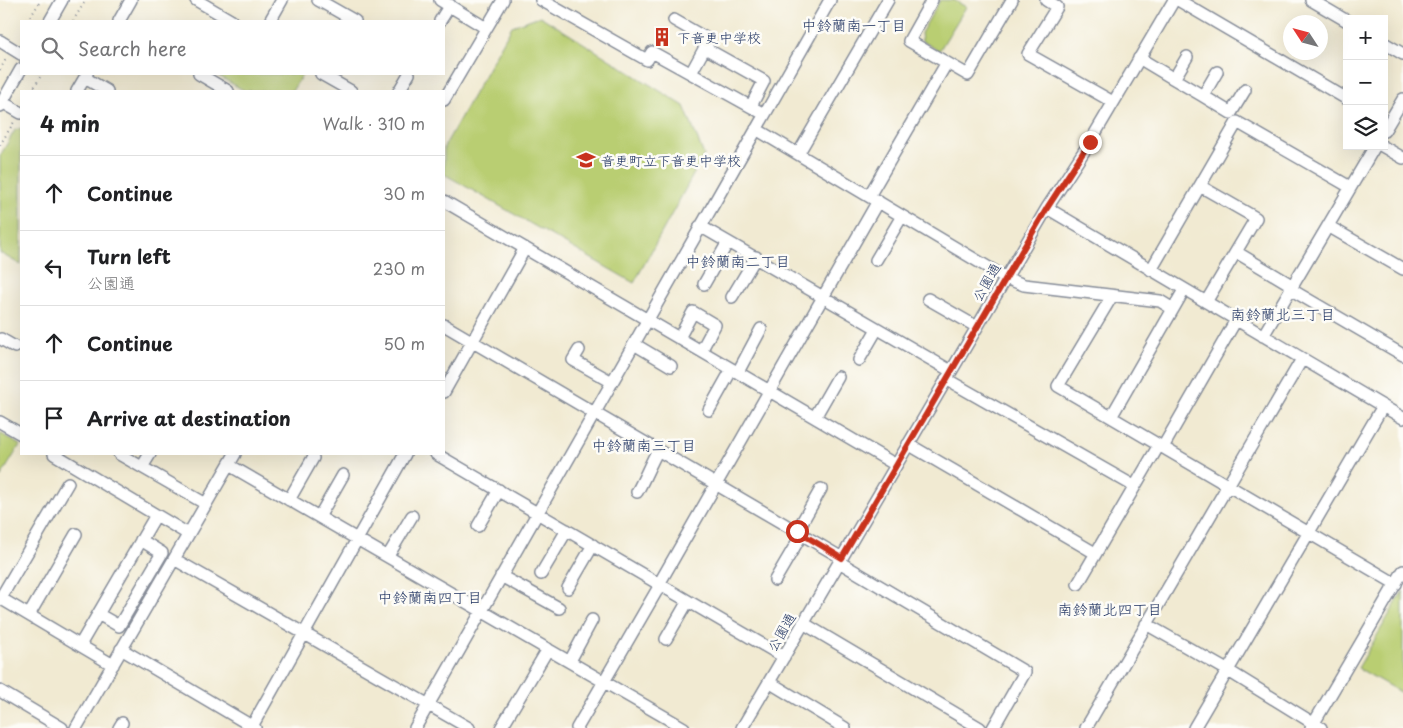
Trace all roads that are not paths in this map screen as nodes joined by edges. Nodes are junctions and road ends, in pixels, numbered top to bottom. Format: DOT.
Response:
graph roads {
  1 [pos="62,0"];
  2 [pos="131,0"];
  3 [pos="196,0"];
  4 [pos="282,0"];
  5 [pos="318,0"];
  6 [pos="503,0"];
  7 [pos="541,0"];
  8 [pos="830,0"];
  9 [pos="888,0"];
  10 [pos="932,0"];
  11 [pos="1012,0"];
  12 [pos="1046,0"];
  13 [pos="1174,0"];
  14 [pos="1178,0"];
  15 [pos="1311,0"];
  16 [pos="445,3"];
  17 [pos="1343,19"];
  18 [pos="51,20"];
  19 [pos="120,20"];
  20 [pos="230,20"];
  21 [pos="271,20"];
  22 [pos="353,20"];
  23 [pos="440,20"];
  24 [pos="674,20"];
  25 [pos="486,28"];
  26 [pos="0,42"];
  27 [pos="1388,45"];
  28 [pos="705,48"];
  29 [pos="20,53"];
  30 [pos="1403,54"];
  31 [pos="1187,57"];
  32 [pos="1139,58"];
  33 [pos="946,64"];
  34 [pos="20,72"];
  35 [pos="1218,72"];
  36 [pos="691,73"];
  37 [pos="201,75"];
  38 [pos="323,75"];
  39 [pos="408,75"];
  40 [pos="86,76"];
  41 [pos="1174,79"];
  42 [pos="78,90"];
  43 [pos="106,90"];
  44 [pos="226,90"];
  45 [pos="349,90"];
  46 [pos="400,90"];
  47 [pos="1245,90"];
  48 [pos="1203,96"];
  49 [pos="1343,97"];
  50 [pos="445,98"];
  51 [pos="1403,99"];
  52 [pos="1113,102"];
  53 [pos="1,104"];
  54 [pos="750,106"];
  55 [pos="20,113"];
  56 [pos="764,114"];
  57 [pos="1388,122"];
  58 [pos="756,129"];
  59 [pos="1388,149"];
  60 [pos="1373,150"];
  61 [pos="798,154"];
  62 [pos="1403,158"];
  63 [pos="1200,186"];
  64 [pos="1350,187"];
  65 [pos="873,199"];
  66 [pos="445,202"];
  67 [pos="1047,208"];
  68 [pos="902,216"];
  69 [pos="700,226"];
  70 [pos="1328,226"];
  71 [pos="728,242"];
  72 [pos="525,248"];
  73 [pos="1236,252"];
  74 [pos="756,257"];
  75 [pos="876,260"];
  76 [pos="1403,269"];
  77 [pos="1151,270"];
  78 [pos="1006,278"];
  79 [pos="704,284"];
  80 [pos="1292,287"];
  81 [pos="1184,290"];
  82 [pos="1112,296"];
  83 [pos="732,297"];
  84 [pos="824,297"];
  85 [pos="928,299"];
  86 [pos="1206,302"];
  87 [pos="1173,308"];
  88 [pos="647,320"];
  89 [pos="1236,320"];
  90 [pos="445,326"];
  91 [pos="977,327"];
  92 [pos="762,329"];
  93 [pos="877,329"];
  94 [pos="1263,336"];
  95 [pos="679,338"];
  96 [pos="0,339"];
  97 [pos="472,341"];
  98 [pos="634,344"];
  99 [pos="15,347"];
  100 [pos="579,350"];
  101 [pos="701,351"];
  102 [pos="1403,355"];
  103 [pos="1302,359"];
  104 [pos="859,360"];
  105 [pos="670,366"];
  106 [pos="735,370"];
  107 [pos="949,375"];
  108 [pos="838,377"];
  109 [pos="612,382"];
  110 [pos="445,390"];
  111 [pos="770,391"];
  112 [pos="1382,406"];
  113 [pos="709,410"];
  114 [pos="594,413"];
  115 [pos="815,417"];
  116 [pos="1111,417"];
  117 [pos="1403,418"];
  118 [pos="0,422"];
  119 [pos="20,433"];
  120 [pos="908,444"];
  121 [pos="1161,446"];
  122 [pos="658,450"];
  123 [pos="56,455"];
  124 [pos="121,455"];
  125 [pos="149,455"];
  126 [pos="235,455"];
  127 [pos="404,455"];
  128 [pos="438,455"];
  129 [pos="313,458"];
  130 [pos="229,465"];
  131 [pos="896,465"];
  132 [pos="142,467"];
  133 [pos="343,475"];
  134 [pos="68,483"];
  135 [pos="716,483"];
  136 [pos="1134,486"];
  137 [pos="1228,486"];
  138 [pos="821,489"];
  139 [pos="499,490"];
  140 [pos="637,492"];
  141 [pos="290,500"];
  142 [pos="206,504"];
  143 [pos="538,513"];
  144 [pos="156,515"];
  145 [pos="412,516"];
  146 [pos="319,517"];
  147 [pos="478,526"];
  148 [pos="567,530"];
  149 [pos="1309,532"];
  150 [pos="799,533"];
  151 [pos="76,534"];
  152 [pos="188,534"];
  153 [pos="357,538"];
  154 [pos="141,540"];
  155 [pos="593,545"];
  156 [pos="1095,553"];
  157 [pos="388,556"];
  158 [pos="174,559"];
  159 [pos="840,560"];
  160 [pos="1403,572"];
  161 [pos="541,574"];
  162 [pos="502,576"];
  163 [pos="775,580"];
  164 [pos="660,584"];
  165 [pos="1078,584"];
  166 [pos="1396,584"];
  167 [pos="568,588"];
  168 [pos="0,599"];
  169 [pos="688,601"];
  170 [pos="559,608"];
  171 [pos="481,612"];
  172 [pos="98,614"];
  173 [pos="28,615"];
  174 [pos="592,620"];
  175 [pos="804,623"];
  176 [pos="1146,624"];
  177 [pos="304,633"];
  178 [pos="666,639"];
  179 [pos="80,645"];
  180 [pos="548,649"];
  181 [pos="122,650"];
  182 [pos="784,657"];
  183 [pos="570,661"];
  184 [pos="113,664"];
  185 [pos="1227,670"];
  186 [pos="605,681"];
  187 [pos="769,682"];
  188 [pos="0,691"];
  189 [pos="428,704"];
  190 [pos="664,717"];
  191 [pos="1315,726"];
  192 [pos="253,727"];
  193 [pos="62,728"];
  194 [pos="76,728"];
  195 [pos="415,728"];
  196 [pos="469,728"];
  197 [pos="501,728"];
  198 [pos="577,728"];
  199 [pos="658,728"];
  200 [pos="684,728"];
  201 [pos="742,728"];
  202 [pos="845,728"];
  203 [pos="980,728"];
  204 [pos="993,728"];
  205 [pos="1086,728"];
  206 [pos="1194,728"];
  1 -- 18 [label="street"];
  2 -- 19 [label="street"];
  3 -- 20 [label="street"];
  4 -- 21 [label="street"];
  5 -- 22 [label="street"];
  6 -- 25 [label="street"];
  7 -- 36 [label="street"];
  8 -- 56 [label="street"];
  9 -- 61 [label="street"];
  10 -- 33 [label="street"];
  11 -- 33 [label="street"];
  12 -- 52 [label="street"];
  13 -- 32 [label="street, 公園通"];
  14 -- 49 [label="street"];
  15 -- 17 [label="street"];
  16 -- 23 [label="street"];
  16 -- 25 [label="street"];
  24 -- 28 [label="street"];
  25 -- 50 [label="street"];
  26 -- 29 [label="street"];
  27 -- 30 [label="street"];
  28 -- 36 [label="street"];
  28 -- 54 [label="street"];
  31 -- 41 [label="street"];
  32 -- 41 [label="street"];
  32 -- 52 [label="street, 公園通"];
  33 -- 65 [label="street"];
  34 -- 53 [label="street"];
  35 -- 48 [label="street"];
  36 -- 54 [label="street"];
  37 -- 44 [label="street"];
  38 -- 45 [label="street"];
  39 -- 46 [label="street"];
  40 -- 42 [label="street"];
  40 -- 43 [label="street"];
  41 -- 48 [label="street"];
  47 -- 48 [label="street"];
  51 -- 57 [label="street"];
  52 -- 67 [label="street, 公園通"];
  53 -- 55 [label="street"];
  54 -- 56 [label="street"];
  56 -- 58 [label="street"];
  58 -- 61 [label="street"];
  58 -- 69 [label="street"];
  59 -- 62 [label="street"];
  60 -- 64 [label="street"];
  61 -- 65 [label="street"];
  63 -- 64 [label="street"];
  63 -- 73 [label="street"];
  63 -- 77 [label="street"];
  64 -- 70 [label="street"];
  65 -- 68 [label="street"];
  65 -- 84 [label="street"];
  66 -- 72 [label="street"];
  67 -- 77 [label="street"];
  67 -- 78 [label="street, 公園通"];
  68 -- 75 [label="street"];
  68 -- 78 [label="street"];
  69 -- 71 [label="street"];
  69 -- 88 [label="street"];
  70 -- 76 [label="street"];
  70 -- 80 [label="street"];
  71 -- 74 [label="street"];
  71 -- 79 [label="street"];
  72 -- 88 [label="street"];
  72 -- 97 [label="street"];
  73 -- 80 [label="street"];
  73 -- 86 [label="street"];
  74 -- 83 [label="street"];
  74 -- 84 [label="street"];
  77 -- 81 [label="street"];
  78 -- 82 [label="street"];
  78 -- 91 [label="street, 公園通"];
  80 -- 94 [label="street"];
  80 -- 102 [label="street"];
  81 -- 86 [label="street"];
  81 -- 87 [label="street"];
  82 -- 87 [label="street"];
  82 -- 116 [label="street"];
  84 -- 93 [label="street"];
  84 -- 111 [label="street"];
  85 -- 91 [label="street"];
  86 -- 89 [label="street"];
  87 -- 116 [label="street"];
  88 -- 95 [label="street"];
  88 -- 98 [label="street"];
  89 -- 94 [label="street"];
  89 -- 121 [label="street"];
  90 -- 97 [label="street"];
  91 -- 107 [label="street, 公園通"];
  92 -- 106 [label="street"];
  93 -- 104 [label="street"];
  93 -- 107 [label="street"];
  94 -- 103 [label="street"];
  95 -- 101 [label="street"];
  95 -- 101 [label="street"];
  96 -- 99 [label="street"];
  97 -- 110 [label="street"];
  97 -- 114 [label="street"];
  98 -- 105 [label="street"];
  98 -- 109 [label="street"];
  100 -- 109 [label="street"];
  101 -- 106 [label="street"];
  103 -- 112 [label="street"];
  103 -- 137 [label="street"];
  106 -- 111 [label="street"];
  106 -- 113 [label="street"];
  107 -- 120 [label="street, 公園通"];
  107 -- 136 [label="street"];
  108 -- 115 [label="street"];
  109 -- 114 [label="street"];
  111 -- 115 [label="street"];
  111 -- 135 [label="street"];
  112 -- 117 [label="street"];
  112 -- 149 [label="street"];
  114 -- 122 [label="street"];
  114 -- 143 [label="street"];
  115 -- 131 [label="street"];
  116 -- 121 [label="street"];
  118 -- 119 [label="street"];
  120 -- 131 [label="street, 公園通"];
  120 -- 156 [label="street"];
  121 -- 136 [label="street"];
  121 -- 137 [label="street"];
  122 -- 135 [label="street"];
  122 -- 140 [label="street"];
  123 -- 144 [label="street"];
  124 -- 132 [label="street"];
  125 -- 132 [label="street"];
  126 -- 130 [label="street"];
  127 -- 153 [label="street"];
  128 -- 139 [label="street"];
  129 -- 141 [label="street"];
  130 -- 141 [label="street"];
  130 -- 142 [label="street"];
  131 -- 159 [label="street, 公園通"];
  132 -- 142 [label="street"];
  133 -- 146 [label="street"];
  134 -- 168 [label="street"];
  135 -- 150 [label="street"];
  135 -- 164 [label="street"];
  136 -- 156 [label="street"];
  137 -- 149 [label="street"];
  137 -- 176 [label="street"];
  138 -- 150 [label="street"];
  139 -- 143 [label="street"];
  139 -- 147 [label="street"];
  141 -- 146 [label="street"];
  142 -- 152 [label="street"];
  143 -- 148 [label="street"];
  143 -- 162 [label="street"];
  144 -- 152 [label="street"];
  144 -- 154 [label="street"];
  145 -- 157 [label="street"];
  146 -- 153 [label="street"];
  148 -- 155 [label="street"];
  148 -- 161 [label="street"];
  149 -- 166 [label="street"];
  149 -- 185 [label="street"];
  150 -- 159 [label="street"];
  150 -- 163 [label="street"];
  151 -- 173 [label="street"];
  152 -- 158 [label="street"];
  153 -- 157 [label="street"];
  153 -- 177 [label="street"];
  154 -- 172 [label="street"];
  154 -- 172 [label="street"];
  155 -- 164 [label="street"];
  155 -- 167 [label="street"];
  156 -- 165 [label="street"];
  157 -- 171 [label="street"];
  158 -- 177 [label="street"];
  158 -- 181 [label="street"];
  159 -- 175 [label="street, 公園通"];
  159 -- 204 [label="street"];
  160 -- 166 [label="street"];
  162 -- 170 [label="street"];
  162 -- 171 [label="street"];
  164 -- 169 [label="street"];
  164 -- 186 [label="street"];
  166 -- 191 [label="street"];
  168 -- 173 [label="street"];
  169 -- 178 [label="street"];
  169 -- 182 [label="street"];
  171 -- 180 [label="street"];
  171 -- 189 [label="street"];
  172 -- 179 [label="street"];
  173 -- 179 [label="street"];
  174 -- 183 [label="street"];
  175 -- 182 [label="street, 公園通"];
  175 -- 203 [label="street"];
  176 -- 185 [label="street"];
  176 -- 205 [label="street"];
  177 -- 189 [label="street"];
  177 -- 192 [label="street"];
  179 -- 184 [label="street"];
  180 -- 183 [label="street"];
  180 -- 197 [label="street"];
  181 -- 184 [label="street"];
  181 -- 192 [label="street"];
  182 -- 187 [label="street, 公園通"];
  183 -- 186 [label="street"];
  184 -- 194 [label="street"];
  185 -- 191 [label="street"];
  185 -- 206 [label="street"];
  186 -- 190 [label="street"];
  186 -- 198 [label="street"];
  187 -- 201 [label="street, 公園通"];
  187 -- 202 [label="street"];
  188 -- 193 [label="street"];
  189 -- 195 [label="street"];
  189 -- 196 [label="street"];
  190 -- 199 [label="street"];
  190 -- 200 [label="street"];
}
